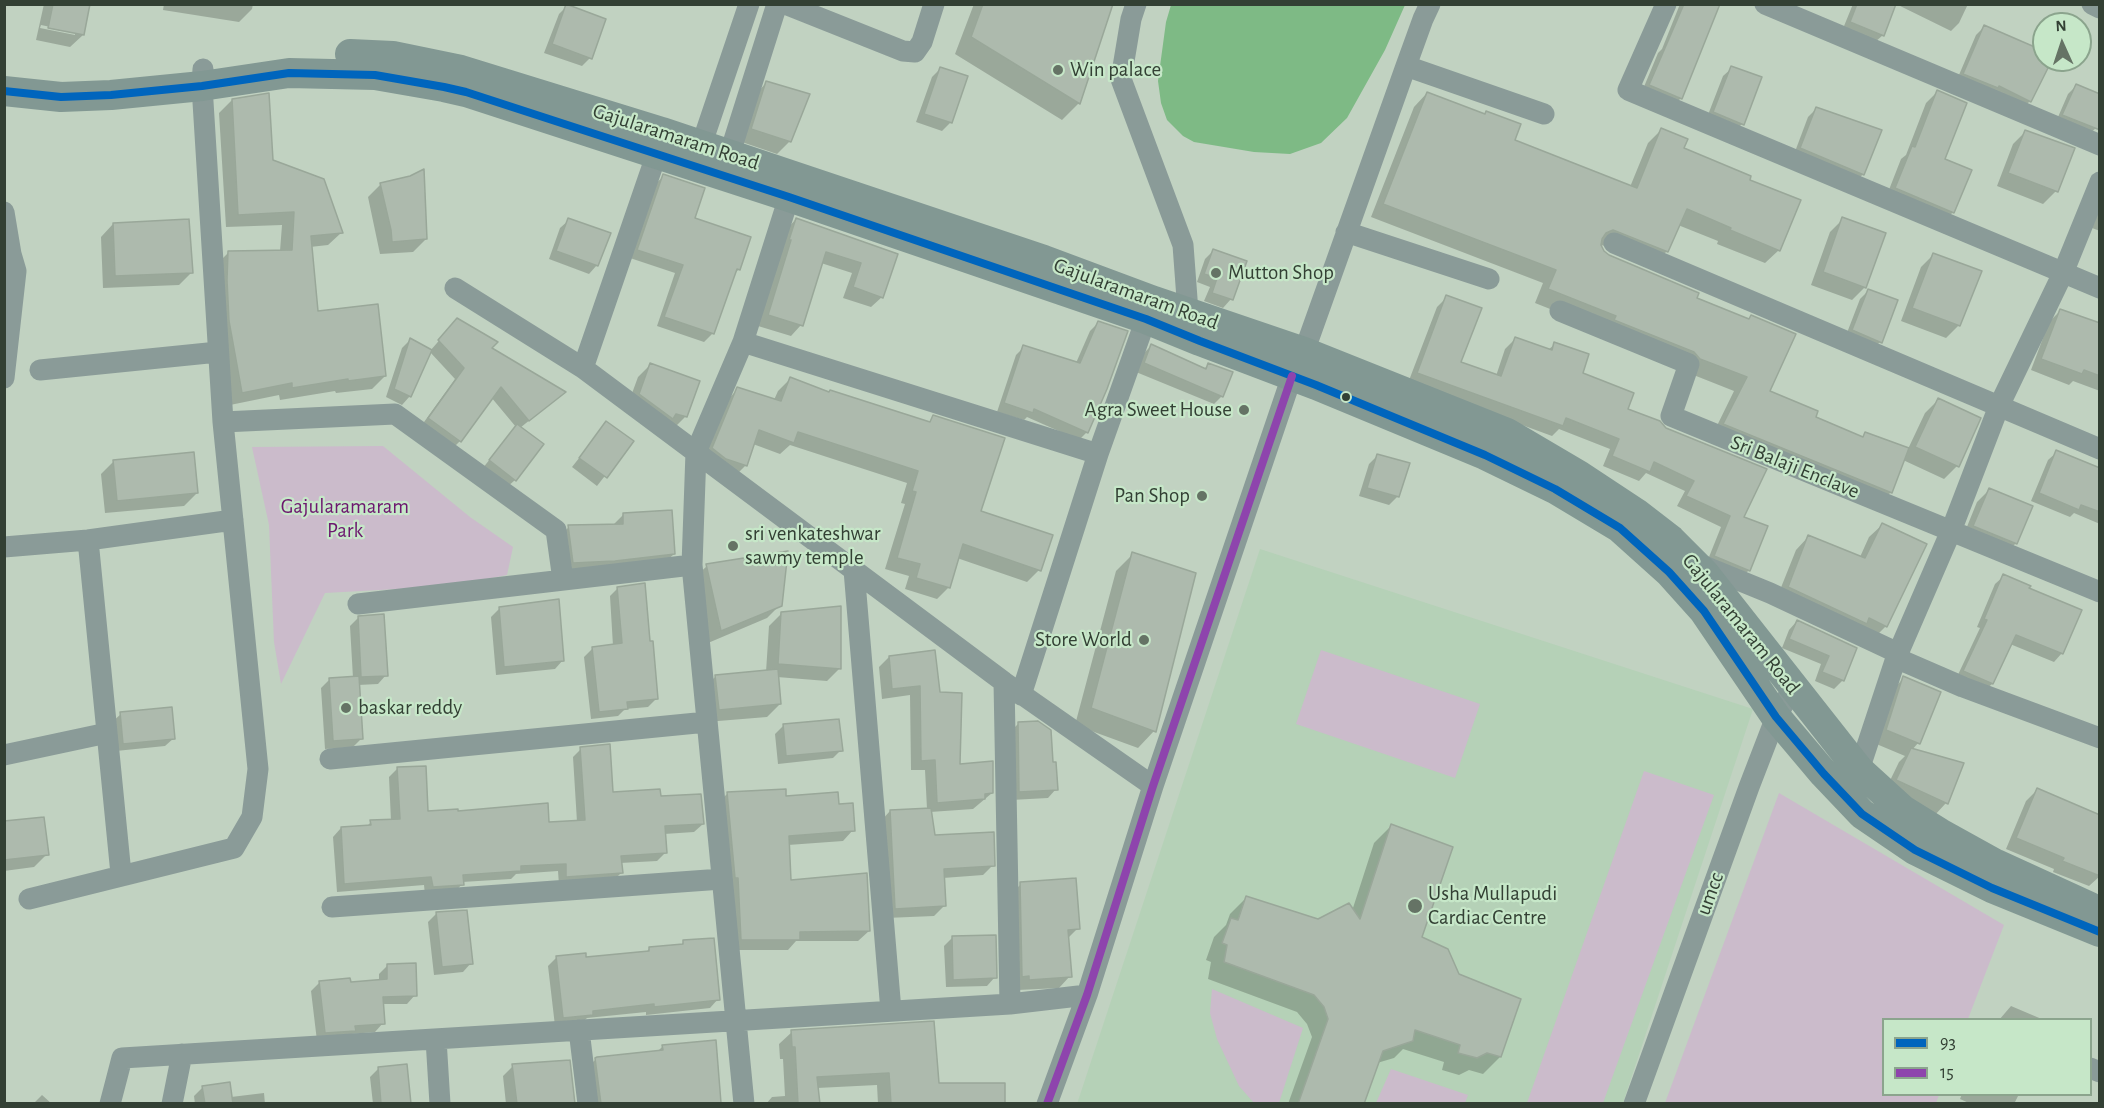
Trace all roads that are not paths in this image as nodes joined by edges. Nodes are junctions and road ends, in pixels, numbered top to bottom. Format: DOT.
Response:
graph roads {
  1 [pos="749,4"];
  2 [pos="777,4"];
  3 [pos="785,4"];
  4 [pos="934,4"];
  5 [pos="1136,4"];
  6 [pos="1430,4"];
  7 [pos="1666,4"];
  8 [pos="1765,4"];
  9 [pos="2092,4"];
  10 [pos="2100,8"];
  11 [pos="1809,13"];
  12 [pos="1406,66"];
  13 [pos="4,73"];
  14 [pos="202,77"];
  15 [pos="4,91"];
  16 [pos="1544,114"];
  17 [pos="2100,145"];
  18 [pos="701,146"];
  19 [pos="657,153"];
  20 [pos="729,156"];
  21 [pos="2100,182"];
  22 [pos="789,196"];
  23 [pos="4,212"];
  24 [pos="1346,232"];
  25 [pos="1614,243"];
  26 [pos="2063,273"];
  27 [pos="1489,279"];
  28 [pos="455,288"];
  29 [pos="2100,288"];
  30 [pos="1560,311"];
  31 [pos="1188,312"];
  32 [pos="1146,319"];
  33 [pos="743,342"];
  34 [pos="218,352"];
  35 [pos="1298,364"];
  36 [pos="584,368"];
  37 [pos="40,370"];
  38 [pos="4,378"];
  39 [pos="1999,406"];
  40 [pos="223,422"];
  41 [pos="2100,449"];
  42 [pos="696,452"];
  43 [pos="1098,454"];
  44 [pos="233,520"];
  45 [pos="1951,531"];
  46 [pos="88,540"];
  47 [pos="4,547"];
  48 [pos="1693,562"];
  49 [pos="692,565"];
  50 [pos="854,570"];
  51 [pos="563,580"];
  52 [pos="2100,592"];
  53 [pos="358,604"];
  54 [pos="1897,656"];
  55 [pos="1013,688"];
  56 [pos="1793,688"];
  57 [pos="1776,717"];
  58 [pos="707,722"];
  59 [pos="107,734"];
  60 [pos="2100,738"];
  61 [pos="4,755"];
  62 [pos="330,759"];
  63 [pos="1858,770"];
  64 [pos="1153,786"];
  65 [pos="121,874"];
  66 [pos="722,879"];
  67 [pos="28,899"];
  68 [pos="332,908"];
  69 [pos="2100,912"];
  70 [pos="2100,932"];
  71 [pos="1087,995"];
  72 [pos="1010,1004"];
  73 [pos="891,1011"];
  74 [pos="735,1021"];
  75 [pos="579,1030"];
  76 [pos="436,1039"];
  77 [pos="182,1054"];
  78 [pos="110,1104"];
  79 [pos="172,1104"];
  80 [pos="440,1104"];
  81 [pos="588,1104"];
  82 [pos="744,1104"];
  83 [pos="1047,1104"];
  84 [pos="1634,1104"];
  1 -- 18 [label="street"];
  2 -- 20 [label="street"];
  3 -- 4 [label="street"];
  5 -- 31 [label="street"];
  6 -- 12 [label="street"];
  7 -- 26 [label="street"];
  8 -- 11 [label="street"];
  9 -- 10 [label="street"];
  11 -- 17 [label="street"];
  12 -- 16 [label="street"];
  12 -- 24 [label="street"];
  13 -- 14 [label="main road, Gajularamaram Road"];
  14 -- 15 [label="main road, Gajularamaram Road"];
  14 -- 18 [label="main road, Gajularamaram Road"];
  14 -- 19 [label="main road, Gajularamaram Road"];
  14 -- 34 [label="street"];
  18 -- 20 [label="main road, Gajularamaram Road"];
  19 -- 22 [label="main road, Gajularamaram Road"];
  19 -- 36 [label="street"];
  20 -- 31 [label="main road, Gajularamaram Road"];
  21 -- 26 [label="street"];
  22 -- 32 [label="main road, Gajularamaram Road"];
  22 -- 33 [label="street"];
  23 -- 38 [label="street"];
  24 -- 27 [label="street"];
  24 -- 35 [label="street"];
  25 -- 39 [label="street"];
  26 -- 29 [label="street"];
  26 -- 39 [label="street"];
  28 -- 36 [label="street"];
  30 -- 45 [label="street, Sri Balaji Enclave"];
  31 -- 35 [label="main road, Gajularamaram Road"];
  32 -- 35 [label="main road, Gajularamaram Road"];
  32 -- 43 [label="street"];
  33 -- 42 [label="street"];
  33 -- 43 [label="street"];
  34 -- 37 [label="street"];
  34 -- 40 [label="street"];
  35 -- 48 [label="main road, Gajularamaram Road"];
  35 -- 57 [label="main road, Gajularamaram Road"];
  35 -- 64 [label="street"];
  36 -- 42 [label="street"];
  39 -- 41 [label="street"];
  39 -- 45 [label="street"];
  40 -- 44 [label="street"];
  40 -- 51 [label="street"];
  42 -- 49 [label="street"];
  42 -- 50 [label="street"];
  43 -- 55 [label="street"];
  44 -- 46 [label="street"];
  44 -- 65 [label="street"];
  45 -- 52 [label="street, Sri Balaji Enclave"];
  45 -- 54 [label="street"];
  46 -- 47 [label="street"];
  46 -- 59 [label="street"];
  48 -- 54 [label="street"];
  48 -- 56 [label="main road, Gajularamaram Road"];
  49 -- 51 [label="street"];
  49 -- 58 [label="street"];
  50 -- 55 [label="street"];
  50 -- 73 [label="street"];
  51 -- 53 [label="street"];
  54 -- 60 [label="street"];
  54 -- 63 [label="street"];
  55 -- 64 [label="street"];
  55 -- 72 [label="street"];
  56 -- 57 [label="street, umcc"];
  56 -- 63 [label="main road, Gajularamaram Road"];
  57 -- 70 [label="main road, Gajularamaram Road"];
  57 -- 84 [label="street, umcc"];
  58 -- 62 [label="street"];
  58 -- 66 [label="street"];
  59 -- 61 [label="street"];
  59 -- 65 [label="street"];
  63 -- 69 [label="main road, Gajularamaram Road"];
  64 -- 71 [label="street"];
  65 -- 67 [label="street"];
  66 -- 68 [label="street"];
  66 -- 74 [label="street"];
  71 -- 72 [label="street"];
  71 -- 83 [label="street"];
  72 -- 73 [label="street"];
  73 -- 74 [label="street"];
  74 -- 75 [label="street"];
  74 -- 82 [label="street"];
  75 -- 76 [label="street"];
  75 -- 81 [label="street"];
  76 -- 77 [label="street"];
  76 -- 80 [label="street"];
  77 -- 78 [label="street"];
  77 -- 79 [label="street"];
}
